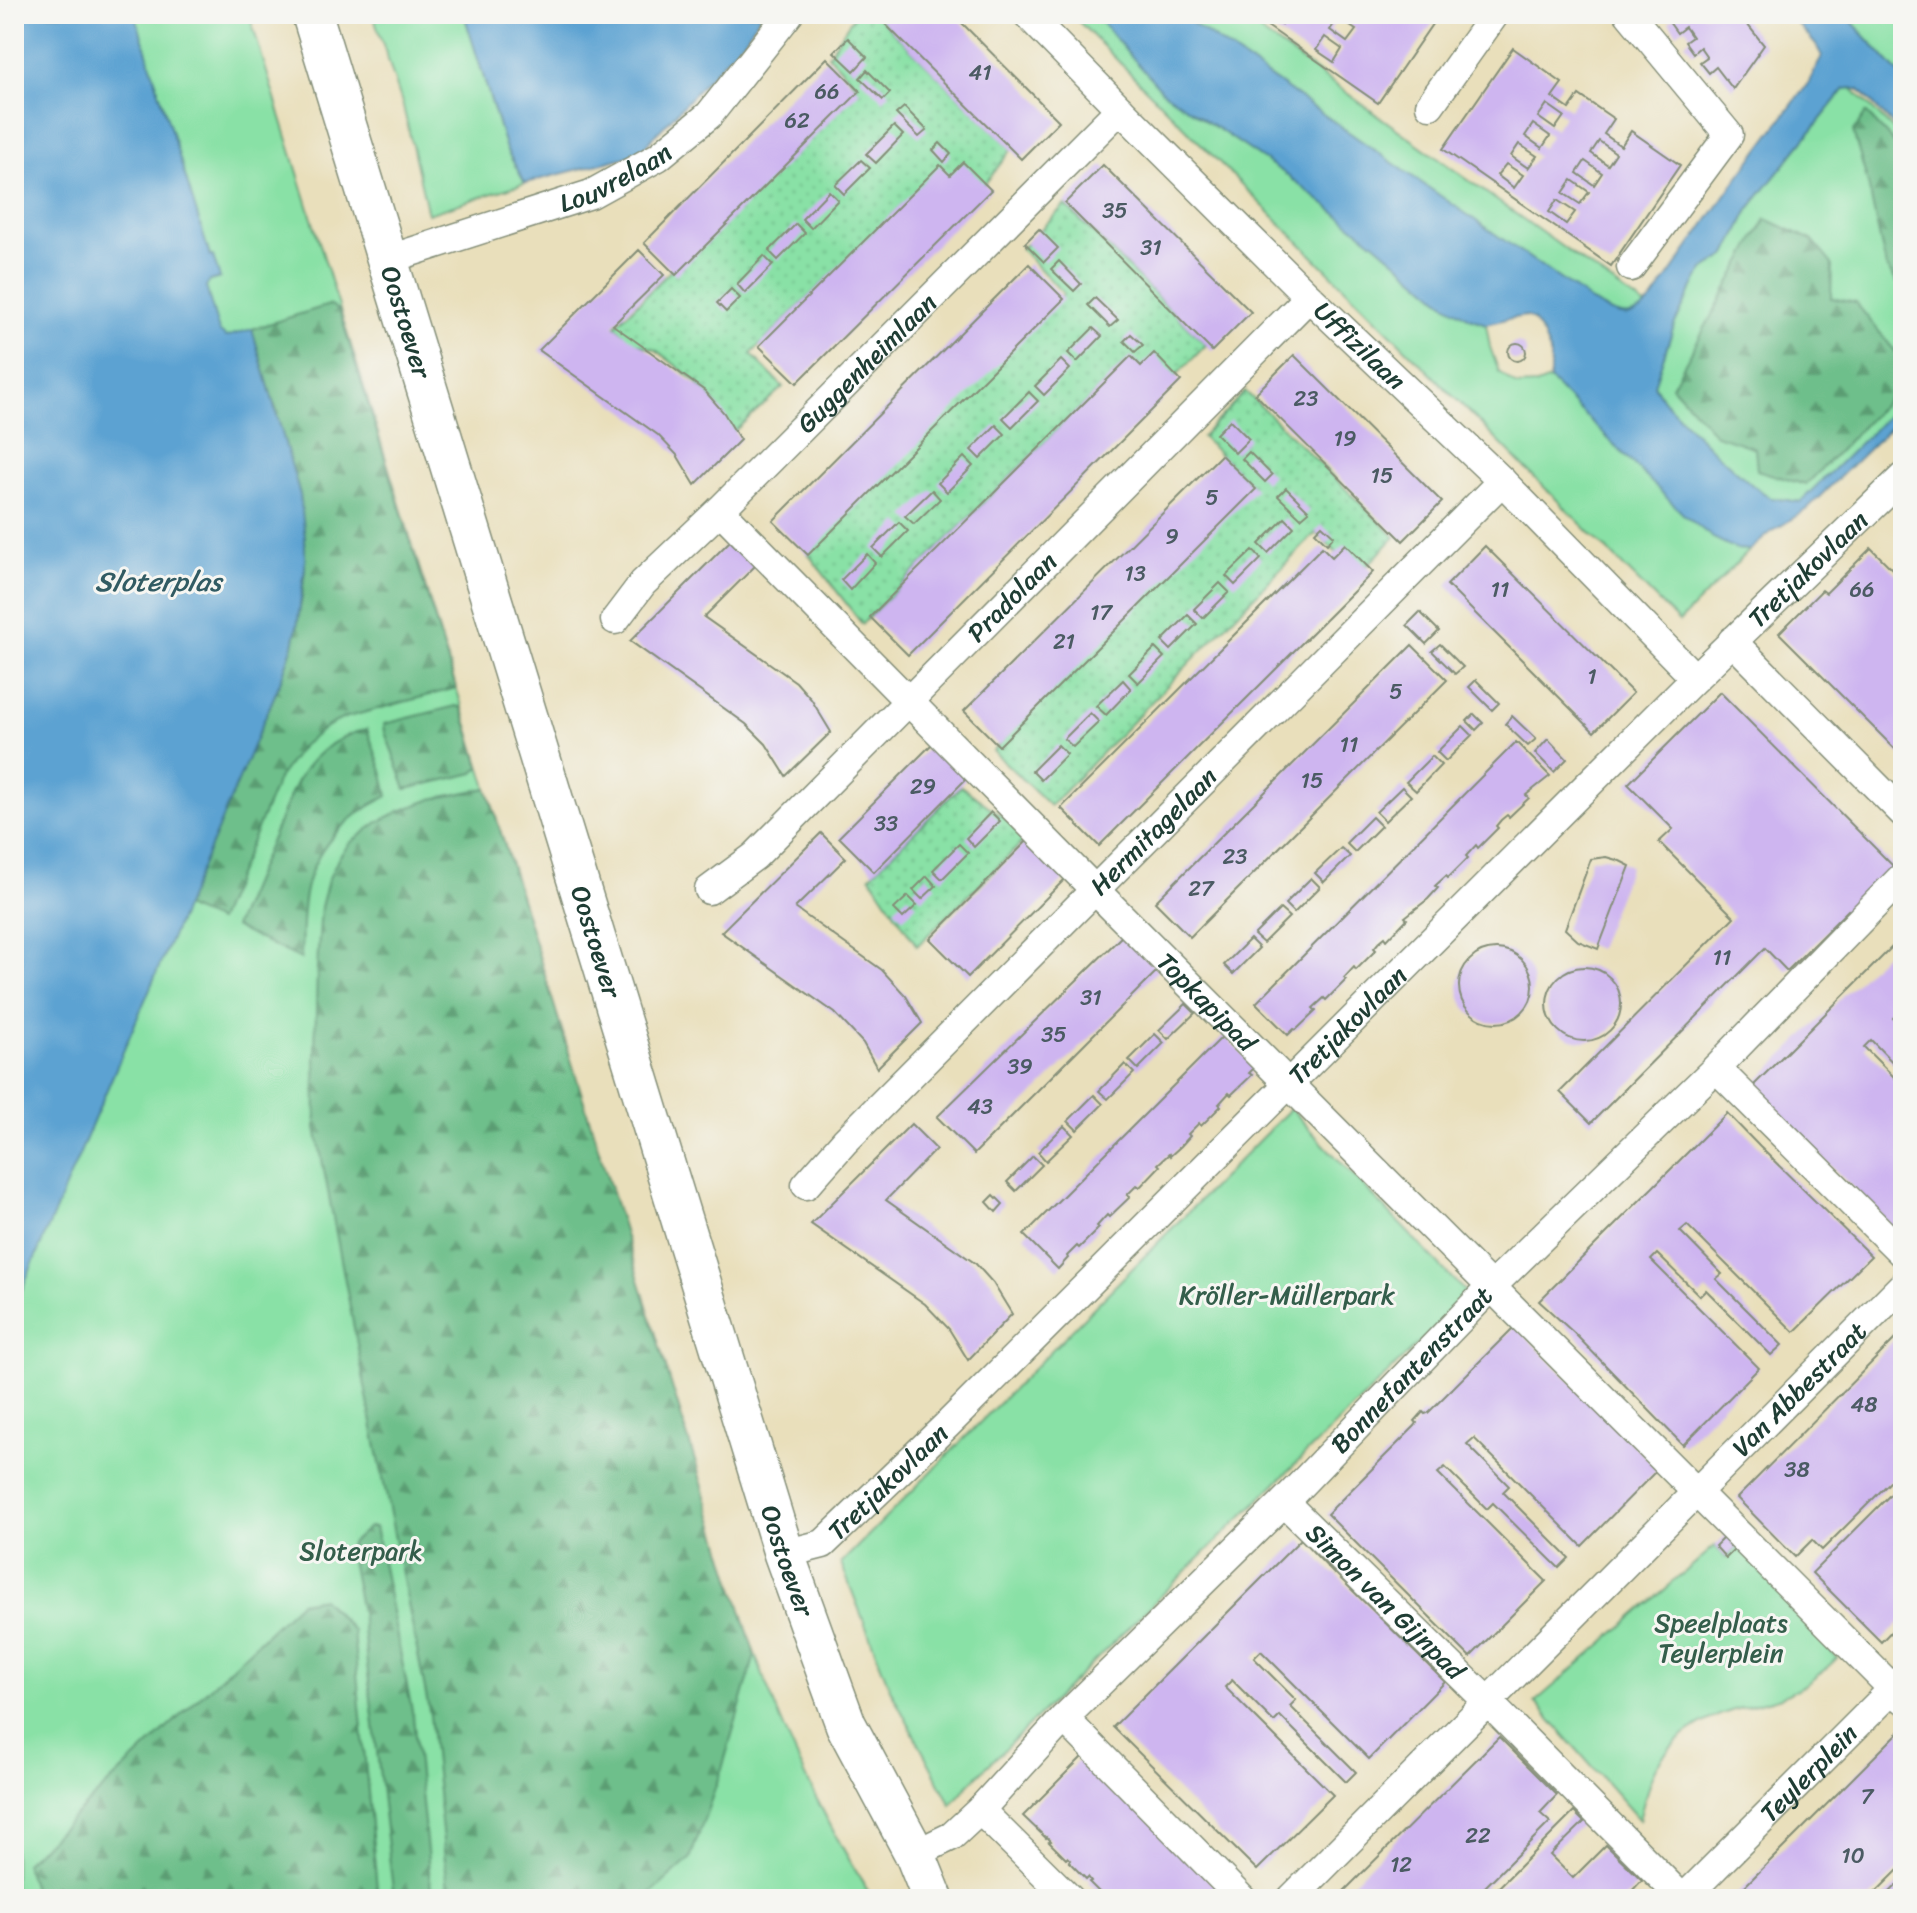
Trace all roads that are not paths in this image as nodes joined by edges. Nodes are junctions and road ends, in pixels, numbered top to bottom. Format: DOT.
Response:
graph roads {
  1 [pos="312,14"];
  2 [pos="789,14"];
  3 [pos="1027,14"];
  4 [pos="1495,14"];
  5 [pos="1629,14"];
  6 [pos="1430,105"];
  7 [pos="1120,109"];
  8 [pos="386,260"];
  9 [pos="1631,267"];
  10 [pos="1309,297"];
  11 [pos="1903,477"];
  12 [pos="1502,481"];
  13 [pos="720,510"];
  14 [pos="615,620"];
  15 [pos="1732,641"];
  16 [pos="1695,678"];
  17 [pos="908,702"];
  18 [pos="1903,813"];
  19 [pos="1903,876"];
  20 [pos="709,890"];
  21 [pos="1095,890"];
  22 [pos="1716,1068"];
  23 [pos="1289,1083"];
  24 [pos="806,1185"];
  25 [pos="1903,1254"];
  26 [pos="1903,1285"];
  27 [pos="1492,1286"];
  28 [pos="1696,1491"];
  29 [pos="1284,1502"];
  30 [pos="784,1554"];
  31 [pos="1900,1689"];
  32 [pos="1487,1701"];
  33 [pos="1064,1718"];
  34 [pos="980,1810"];
  35 [pos="915,1854"];
  36 [pos="933,1899"];
  37 [pos="956,1899"];
  38 [pos="1070,1899"];
  39 [pos="1242,1899"];
  40 [pos="1291,1899"];
  41 [pos="1683,1899"];
  1 -- 8 [label="main road, Oostoever"];
  2 -- 8 [label="street, Louvrelaan"];
  3 -- 7 [label="street, Uffizilaan"];
  4 -- 6 [label="street"];
  5 -- 9 [label="street"];
  7 -- 10 [label="street, Uffizilaan"];
  7 -- 13 [label="street, Guggenheimlaan"];
  8 -- 30 [label="main road, Oostoever"];
  10 -- 12 [label="street, Uffizilaan"];
  10 -- 17 [label="street, Pradolaan"];
  11 -- 15 [label="street, Tretjakovlaan"];
  12 -- 16 [label="street, Uffizilaan"];
  12 -- 21 [label="street, Hermitagelaan"];
  13 -- 14 [label="street, Guggenheimlaan"];
  13 -- 17 [label="street, Topkapipad"];
  15 -- 16 [label="street, Tretjakovlaan"];
  15 -- 18 [label="street"];
  16 -- 23 [label="street, Tretjakovlaan"];
  17 -- 20 [label="street, Pradolaan"];
  17 -- 21 [label="street, Topkapipad"];
  19 -- 22 [label="street, Bonnefantenstraat"];
  21 -- 23 [label="street, Topkapipad"];
  21 -- 24 [label="street, Hermitagelaan"];
  22 -- 25 [label="street"];
  22 -- 27 [label="street, Bonnefantenstraat"];
  23 -- 27 [label="street, Topkapipad"];
  23 -- 30 [label="street, Tretjakovlaan"];
  26 -- 28 [label="street, Van Abbestraat"];
  27 -- 28 [label="street, Topkapipad"];
  27 -- 29 [label="street, Bonnefantenstraat"];
  28 -- 31 [label="street, Teylerplein"];
  28 -- 32 [label="street"];
  29 -- 32 [label="street, Simon van Gijnpad"];
  29 -- 33 [label="street, Bonnefantenstraat"];
  30 -- 35 [label="main road, Oostoever"];
  31 -- 41 [label="street, Teylerplein"];
  32 -- 40 [label="street"];
  32 -- 41 [label="street, Teylerplein"];
  33 -- 34 [label="street, Bonnefantenstraat"];
  33 -- 39 [label="street"];
  34 -- 35 [label="street, Bonnefantenstraat"];
  34 -- 38 [label="street"];
  35 -- 36 [label="main road, Oostoever"];
  35 -- 37 [label="main road, Oostoever"];
}
